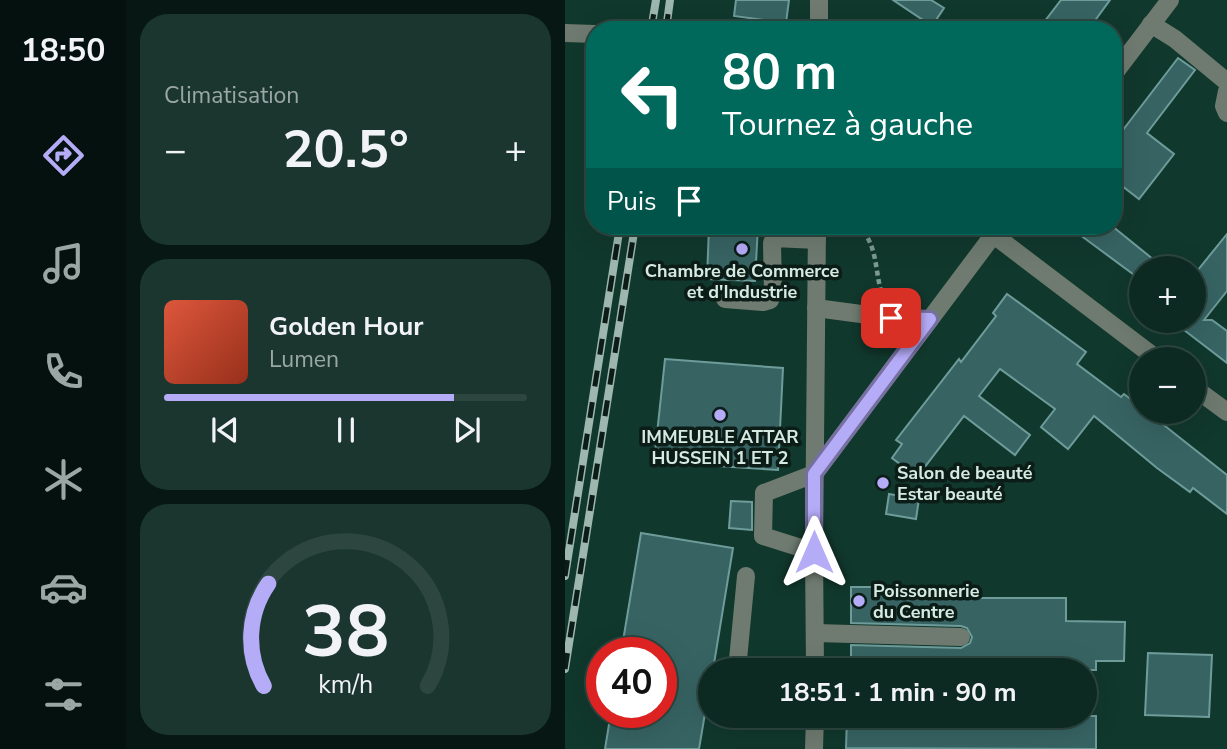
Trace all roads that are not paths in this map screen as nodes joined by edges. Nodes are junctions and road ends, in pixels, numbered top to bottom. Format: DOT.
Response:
graph roads {
  1 [pos="819,0"];
  2 [pos="1170,0"];
  3 [pos="819,21"];
  4 [pos="1151,24"];
  5 [pos="565,33"];
  6 [pos="586,33"];
  7 [pos="1122,63"];
  8 [pos="1227,82"];
  9 [pos="1227,91"];
  10 [pos="1227,113"];
  11 [pos="801,235"];
  12 [pos="817,235"];
  13 [pos="988,235"];
  14 [pos="1000,235"];
  15 [pos="725,299"];
  16 [pos="816,308"];
  17 [pos="930,319"];
  18 [pos="1142,347"];
  19 [pos="1206,397"];
  20 [pos="1227,412"];
  21 [pos="814,474"];
  22 [pos="814,552"];
  23 [pos="746,576"];
  24 [pos="815,633"];
  25 [pos="961,637"];
  26 [pos="738,658"];
  27 [pos="815,658"];
  28 [pos="815,728"];
  29 [pos="814,749"];
  1 -- 3 [label="street"];
  2 -- 4 [label="street"];
  4 -- 7 [label="street"];
  4 -- 8 [label="street"];
  5 -- 6 [label="street"];
  9 -- 10 [label="street"];
  11 -- 15 [label="street"];
  12 -- 16 [label="street"];
  13 -- 17 [label="street"];
  14 -- 18 [label="street"];
  16 -- 17 [label="street"];
  16 -- 21 [label="street"];
  17 -- 21 [label="street"];
  19 -- 20 [label="street"];
  21 -- 22 [label="street"];
  21 -- 22 [label="street"];
  22 -- 24 [label="street"];
  23 -- 26 [label="street"];
  24 -- 25 [label="street"];
  24 -- 27 [label="street"];
  28 -- 29 [label="street"];
}
